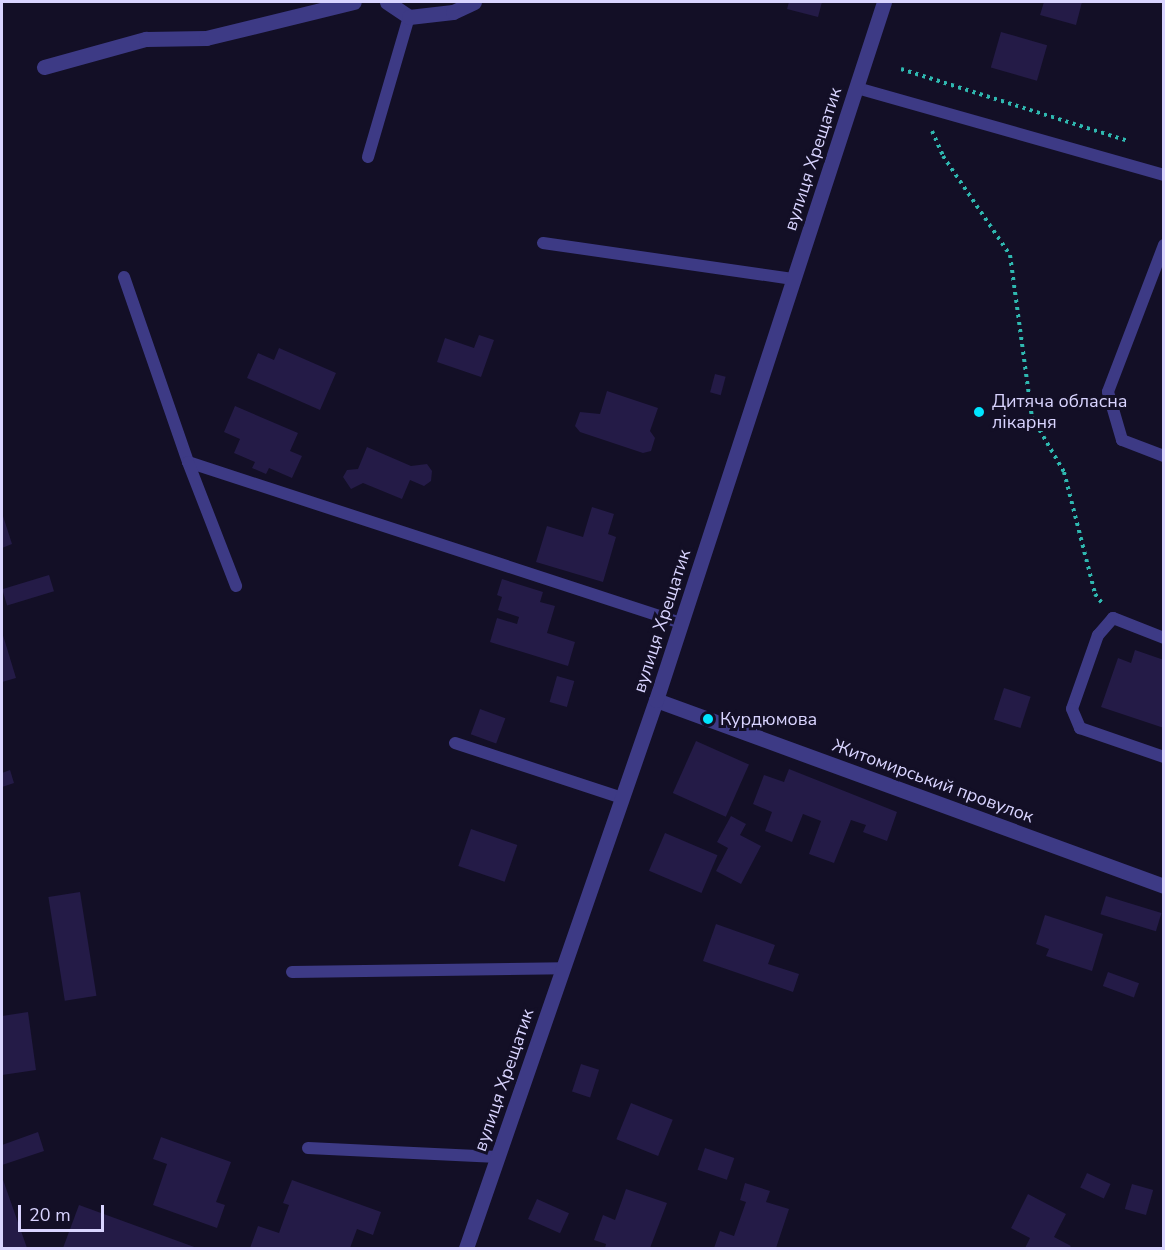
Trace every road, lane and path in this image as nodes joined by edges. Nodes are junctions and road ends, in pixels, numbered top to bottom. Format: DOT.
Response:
graph roads {
  1 [pos="354,2"];
  2 [pos="387,2"];
  3 [pos="474,2"];
  4 [pos="884,2"];
  5 [pos="409,17"];
  6 [pos="44,67"];
  7 [pos="901,69"];
  8 [pos="857,88"];
  9 [pos="920,106"];
  10 [pos="1130,142"];
  11 [pos="368,157"];
  12 [pos="1164,175"];
  13 [pos="543,243"];
  14 [pos="1164,245"];
  15 [pos="124,277"];
  16 [pos="794,279"];
  17 [pos="1164,456"];
  18 [pos="188,462"];
  19 [pos="237,586"];
  20 [pos="1113,618"];
  21 [pos="681,623"];
  22 [pos="1164,638"];
  23 [pos="656,700"];
  24 [pos="455,743"];
  25 [pos="1164,757"];
  26 [pos="622,798"];
  27 [pos="1162,882"];
  28 [pos="563,968"];
  29 [pos="292,972"];
  30 [pos="308,1148"];
  31 [pos="498,1157"];
  32 [pos="466,1248"];
  1 -- 6 [label="street"];
  2 -- 5 [label="street"];
  3 -- 5 [label="street"];
  4 -- 8 [label="street, вулиця Хрещатик"];
  5 -- 11 [label="lane"];
  7 -- 10 [label="path"];
  8 -- 9 [label="lane"];
  8 -- 16 [label="street, вулиця Хрещатик"];
  9 -- 12 [label="lane"];
  9 -- 20 [label="path"];
  13 -- 16 [label="lane"];
  14 -- 17 [label="lane"];
  15 -- 18 [label="lane"];
  16 -- 21 [label="street, вулиця Хрещатик"];
  18 -- 19 [label="lane"];
  18 -- 21 [label="lane"];
  20 -- 22 [label="lane"];
  20 -- 25 [label="lane"];
  21 -- 23 [label="street, вулиця Хрещатик"];
  23 -- 26 [label="street, вулиця Хрещатик"];
  23 -- 27 [label="street, Житомирський провулок"];
  24 -- 26 [label="lane"];
  26 -- 28 [label="street, вулиця Хрещатик"];
  28 -- 29 [label="lane"];
  28 -- 31 [label="street, вулиця Хрещатик"];
  30 -- 31 [label="lane"];
  31 -- 32 [label="street, вулиця Хрещатик"];
}
